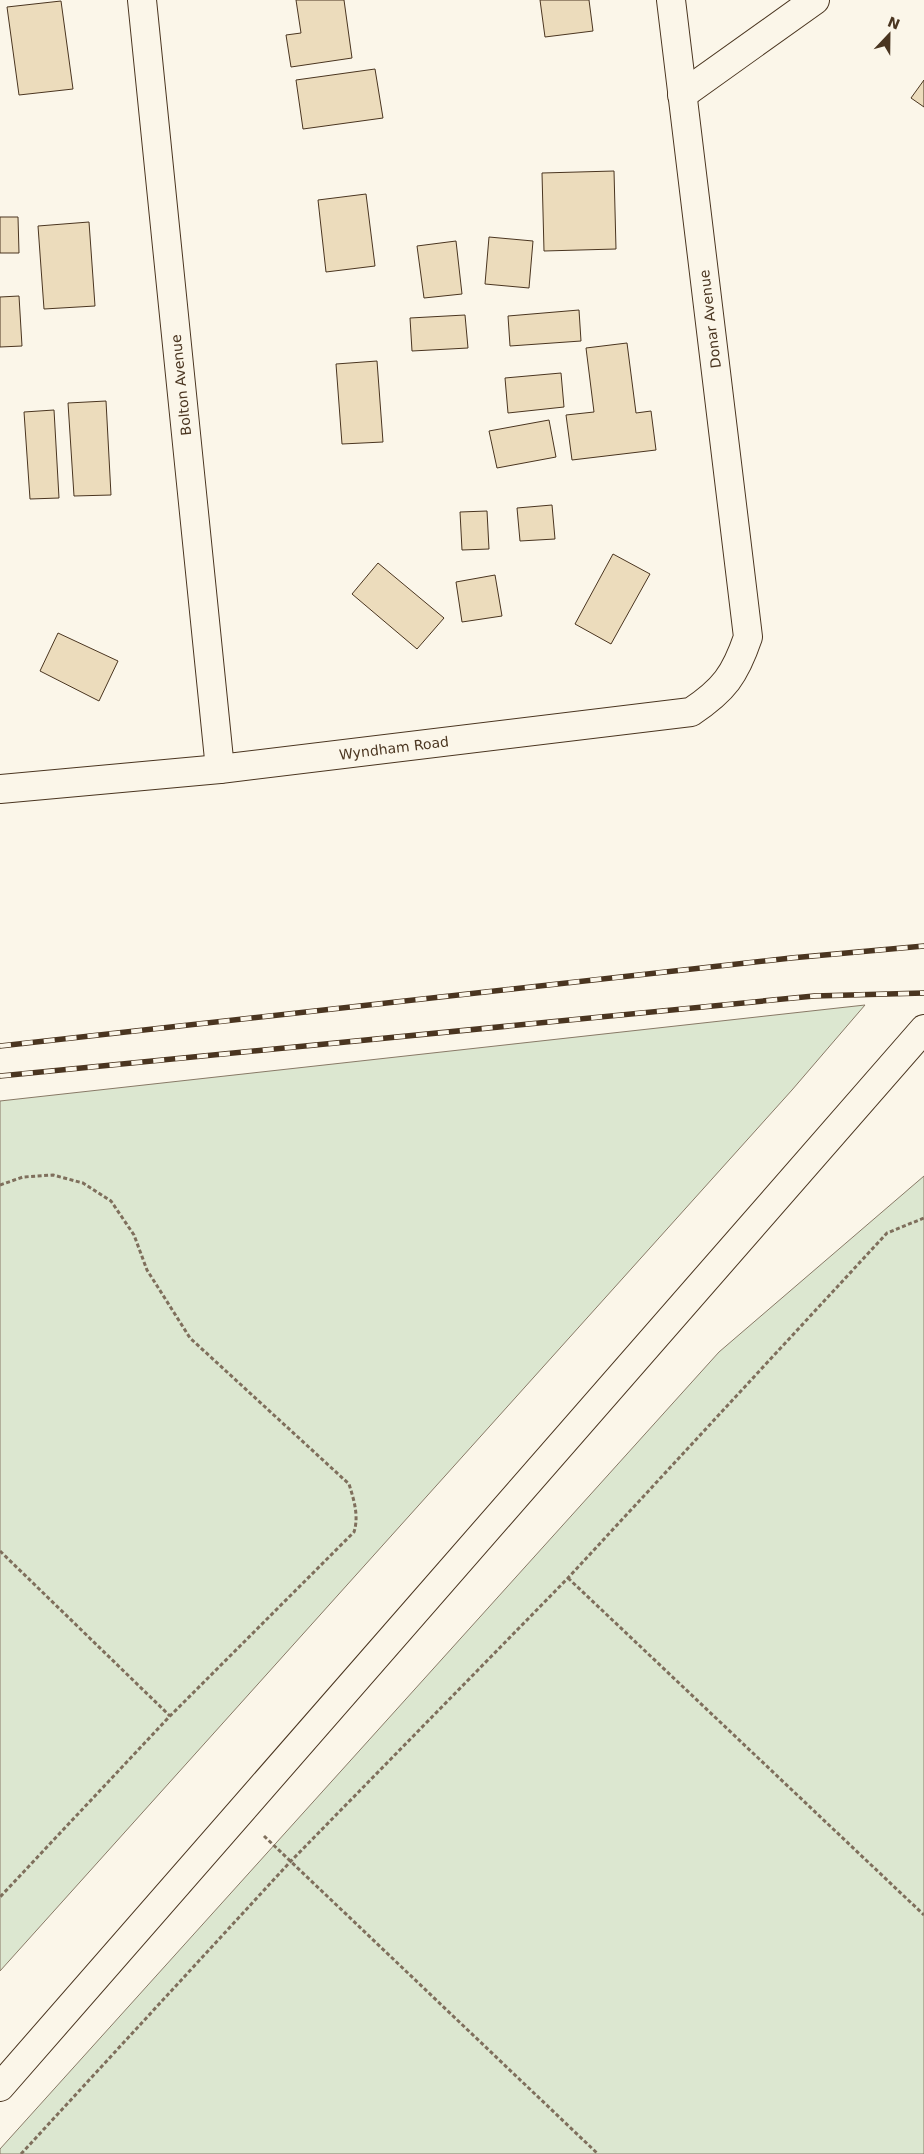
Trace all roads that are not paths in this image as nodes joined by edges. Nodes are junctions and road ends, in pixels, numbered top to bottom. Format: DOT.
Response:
graph roads {
  1 [pos="142,0"];
  2 [pos="671,0"];
  3 [pos="815,0"];
  4 [pos="682,95"];
  5 [pos="748,637"];
  6 [pos="220,769"];
  7 [pos="0,789"];
  8 [pos="924,1029"];
  9 [pos="0,2087"];
  1 -- 6 [label="street, Bolton Avenue"];
  2 -- 4 [label="street, Donar Avenue"];
  3 -- 4 [label="street"];
  4 -- 5 [label="street, Donar Avenue"];
  5 -- 6 [label="street, Wyndham Road"];
  6 -- 7 [label="street, Wyndham Road"];
  8 -- 9 [label="street"];
}
